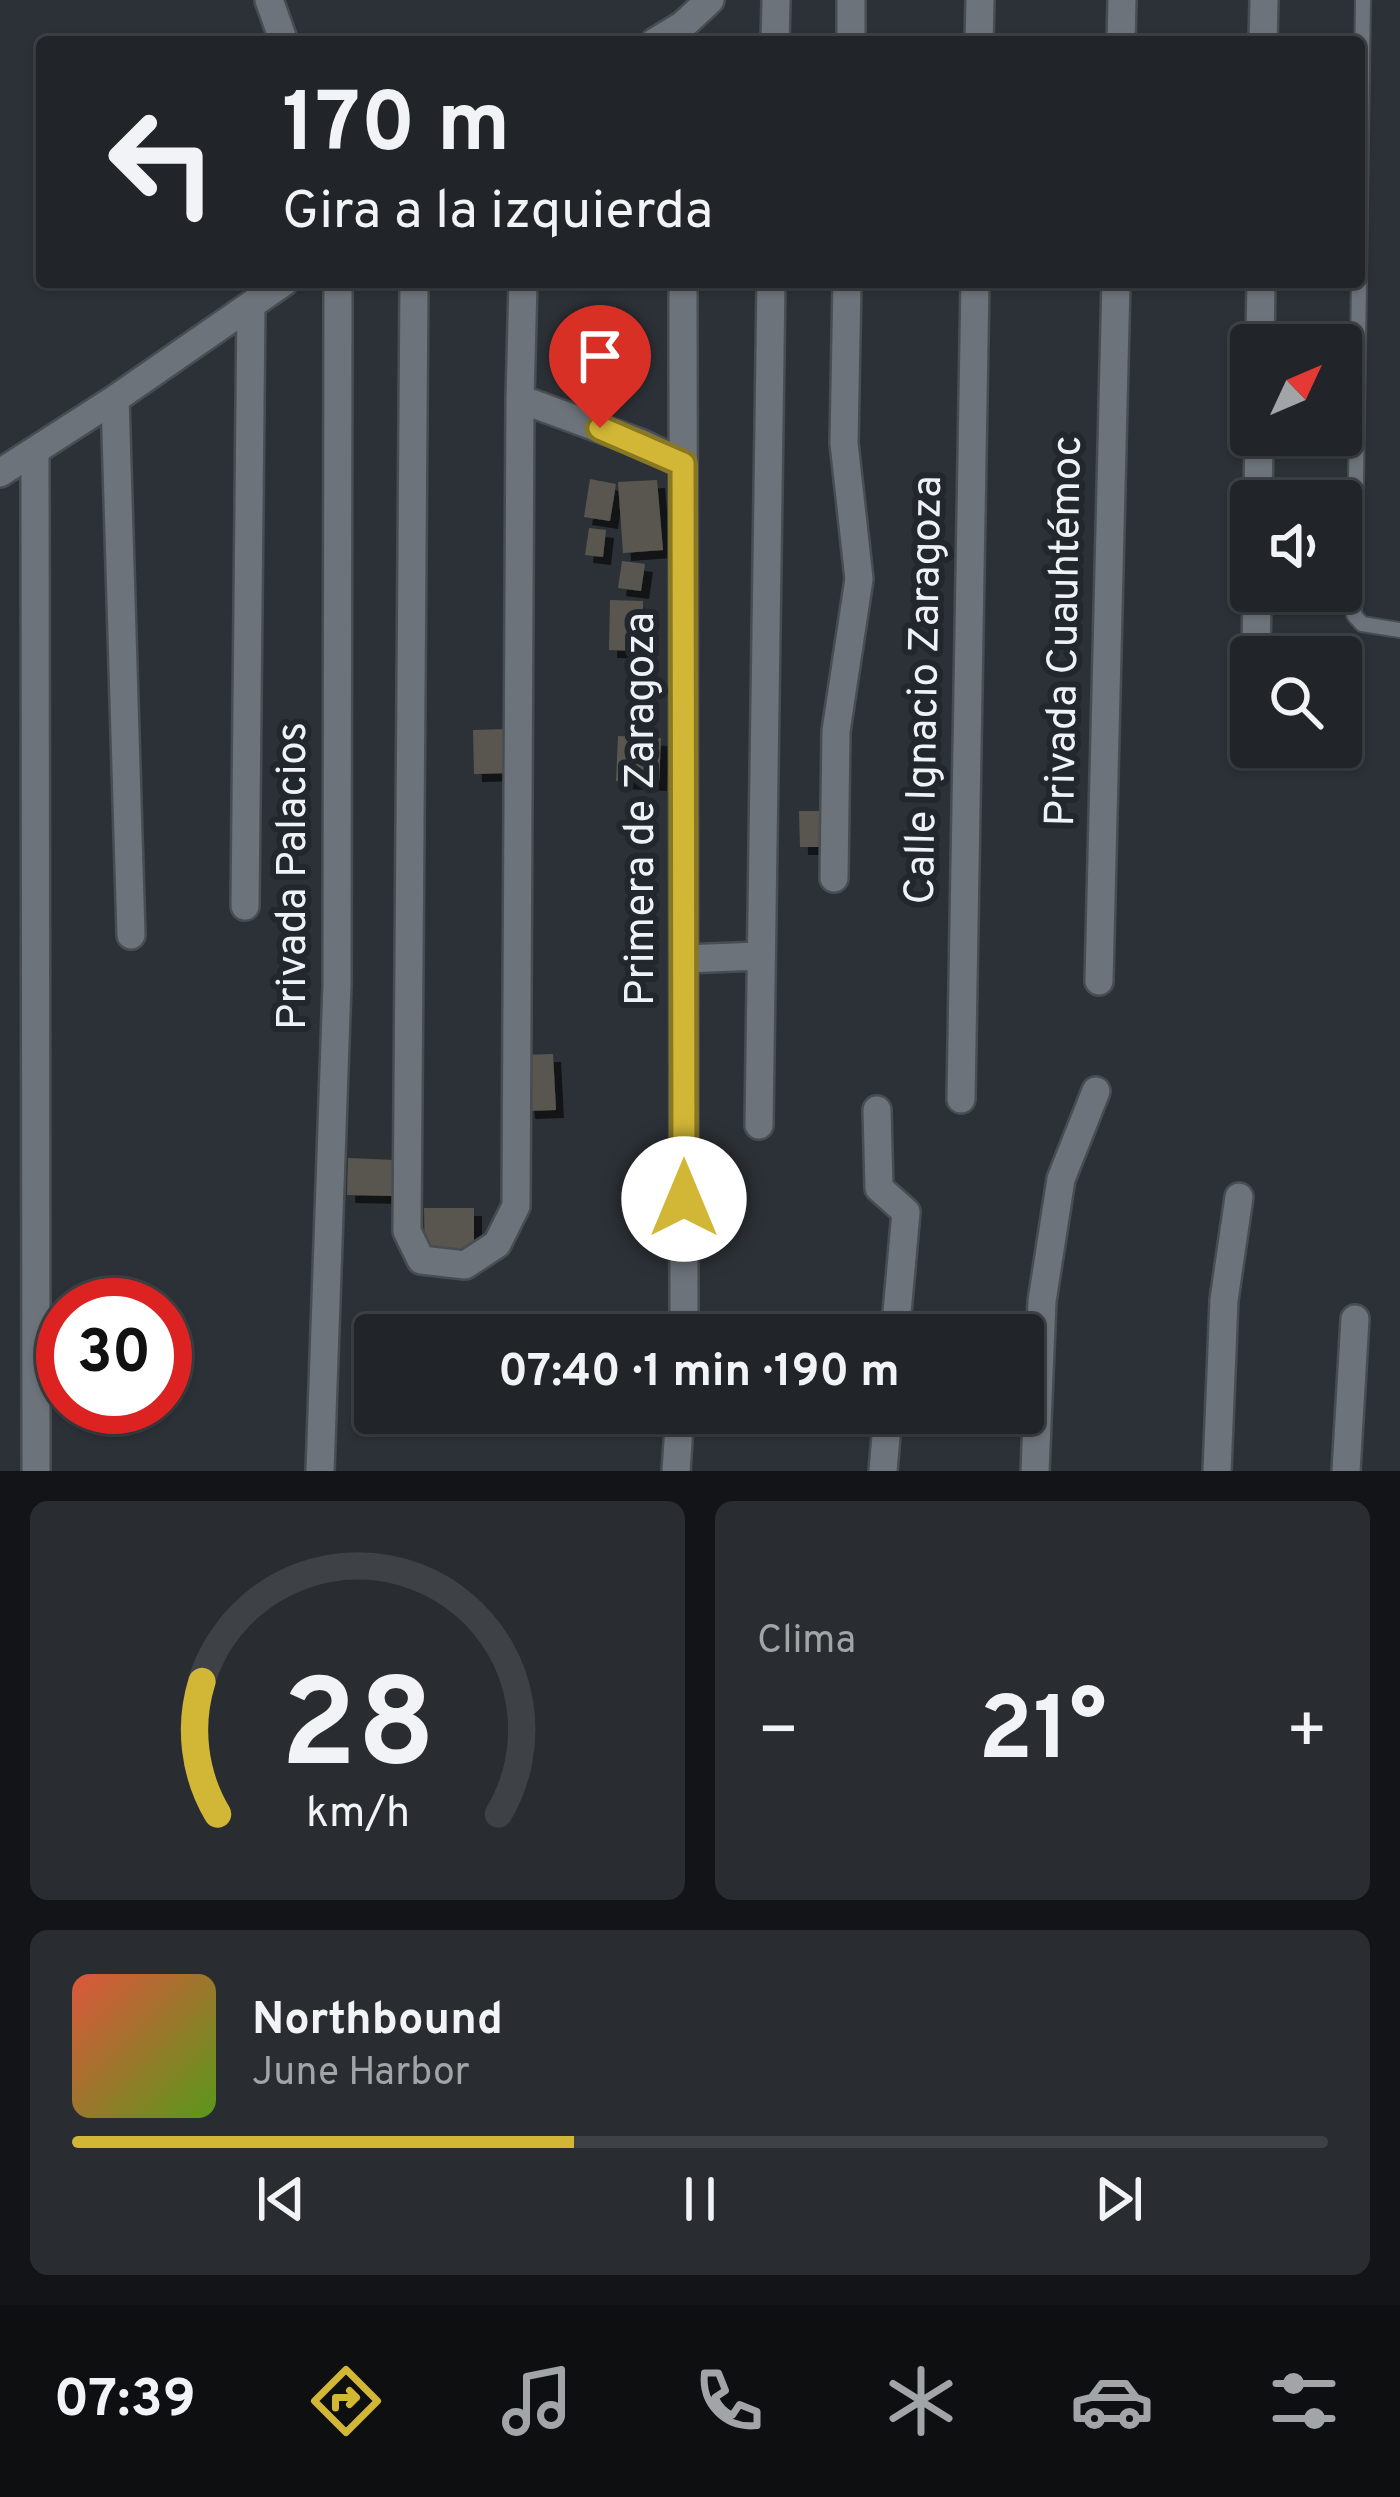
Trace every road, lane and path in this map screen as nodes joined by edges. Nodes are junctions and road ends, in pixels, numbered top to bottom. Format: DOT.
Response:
graph roads {
  1 [pos="269,0"];
  2 [pos="710,0"];
  3 [pos="776,0"];
  4 [pos="851,0"];
  5 [pos="980,0"];
  6 [pos="1122,0"];
  7 [pos="1264,0"];
  8 [pos="1363,0"];
  9 [pos="683,33"];
  10 [pos="282,36"];
  11 [pos="775,36"];
  12 [pos="850,36"];
  13 [pos="979,36"];
  14 [pos="1121,36"];
  15 [pos="1263,36"];
  16 [pos="1363,36"];
  17 [pos="275,288"];
  18 [pos="338,288"];
  19 [pos="414,288"];
  20 [pos="523,288"];
  21 [pos="683,288"];
  22 [pos="771,288"];
  23 [pos="847,288"];
  24 [pos="975,288"];
  25 [pos="1116,288"];
  26 [pos="1261,288"];
  27 [pos="1359,288"];
  28 [pos="251,304"];
  29 [pos="1260,324"];
  30 [pos="115,399"];
  31 [pos="520,399"];
  32 [pos="35,452"];
  33 [pos="683,464"];
  34 [pos="0,473"];
  35 [pos="1400,629"];
  36 [pos="834,878"];
  37 [pos="245,906"];
  38 [pos="131,934"];
  39 [pos="760,956"];
  40 [pos="684,959"];
  41 [pos="1099,981"];
  42 [pos="1096,1091"];
  43 [pos="961,1099"];
  44 [pos="877,1110"];
  45 [pos="759,1125"];
  46 [pos="1239,1197"];
  47 [pos="684,1314"];
  48 [pos="897,1314"];
  49 [pos="1355,1319"];
  50 [pos="679,1434"];
  51 [pos="886,1434"];
  52 [pos="36,1471"];
  53 [pos="320,1471"];
  54 [pos="676,1471"];
  55 [pos="883,1471"];
  56 [pos="1035,1471"];
  57 [pos="1217,1471"];
  58 [pos="1346,1471"];
  1 -- 10 [label="street"];
  2 -- 9 [label="street"];
  3 -- 11 [label="street"];
  4 -- 12 [label="street"];
  5 -- 13 [label="street"];
  6 -- 14 [label="street"];
  7 -- 15 [label="street"];
  8 -- 16 [label="lane"];
  17 -- 28 [label="street"];
  18 -- 53 [label="street, Privada Palacios"];
  19 -- 31 [label="street"];
  20 -- 31 [label="street"];
  21 -- 33 [label="street, Primera de Zaragoza"];
  22 -- 39 [label="street"];
  23 -- 36 [label="street"];
  24 -- 43 [label="street, Calle Ignacio Zaragoza"];
  25 -- 41 [label="street, Privada Cuauhtémoc"];
  26 -- 29 [label="street"];
  27 -- 35 [label="lane"];
  28 -- 30 [label="street"];
  28 -- 37 [label="street"];
  30 -- 32 [label="street"];
  30 -- 38 [label="street"];
  31 -- 33 [label="street"];
  32 -- 34 [label="street"];
  32 -- 52 [label="street"];
  33 -- 40 [label="street, Primera de Zaragoza"];
  39 -- 40 [label="street"];
  39 -- 45 [label="street"];
  40 -- 47 [label="street, Primera de Zaragoza"];
  42 -- 56 [label="street"];
  44 -- 48 [label="street"];
  46 -- 57 [label="street"];
  49 -- 58 [label="street"];
  50 -- 54 [label="street"];
  51 -- 55 [label="street"];
}
